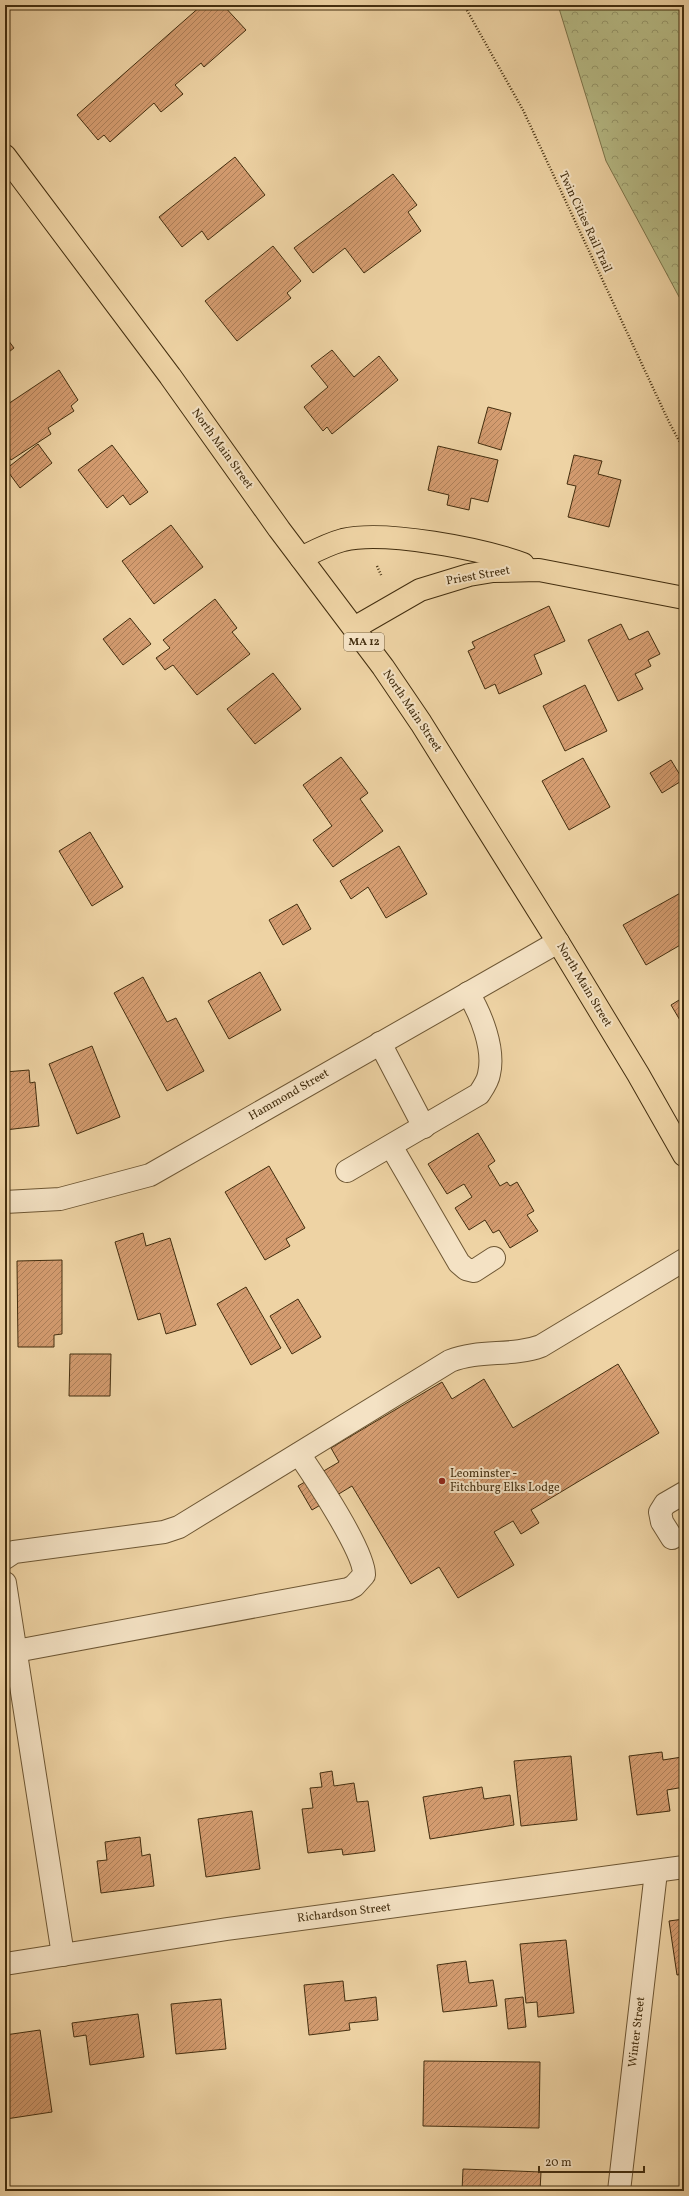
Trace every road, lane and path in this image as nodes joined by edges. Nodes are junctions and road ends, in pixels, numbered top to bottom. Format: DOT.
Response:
graph roads {
  1 [pos="464,5"];
  2 [pos="5,156"];
  3 [pos="684,450"];
  4 [pos="301,558"];
  5 [pos="539,570"];
  6 [pos="684,598"];
  7 [pos="354,628"];
  8 [pos="558,942"];
  9 [pos="468,993"];
  10 [pos="380,1044"];
  11 [pos="424,1127"];
  12 [pos="391,1146"];
  13 [pos="684,1155"];
  14 [pos="347,1171"];
  15 [pos="5,1202"];
  16 [pos="494,1258"];
  17 [pos="684,1260"];
  18 [pos="299,1454"];
  19 [pos="684,1493"];
  20 [pos="672,1538"];
  21 [pos="5,1558"];
  22 [pos="5,1583"];
  23 [pos="16,1651"];
  24 [pos="684,1867"];
  25 [pos="656,1872"];
  26 [pos="63,1955"];
  27 [pos="5,1964"];
  28 [pos="619,2191"];
  1 -- 3 [label="path, Twin Cities Rail Trail"];
  2 -- 4 [label="main road, North Main Street / MA 12"];
  4 -- 5 [label="main road"];
  4 -- 7 [label="main road, North Main Street / MA 12"];
  5 -- 6 [label="main road, Priest Street"];
  5 -- 7 [label="main road, Priest Street"];
  7 -- 8 [label="main road, North Main Street / MA 12"];
  8 -- 9 [label="street, Hammond Street"];
  8 -- 13 [label="main road, North Main Street / MA 12"];
  9 -- 10 [label="street, Hammond Street"];
  9 -- 11 [label="street"];
  10 -- 11 [label="street"];
  10 -- 15 [label="street, Hammond Street"];
  11 -- 12 [label="street"];
  12 -- 14 [label="street"];
  12 -- 16 [label="street"];
  17 -- 18 [label="street"];
  18 -- 21 [label="street"];
  18 -- 23 [label="street"];
  19 -- 20 [label="street"];
  22 -- 23 [label="street"];
  23 -- 26 [label="street"];
  24 -- 25 [label="street, Richardson Street"];
  25 -- 26 [label="street, Richardson Street"];
  25 -- 28 [label="street, Winter Street"];
  26 -- 27 [label="street, Richardson Street"];
}
